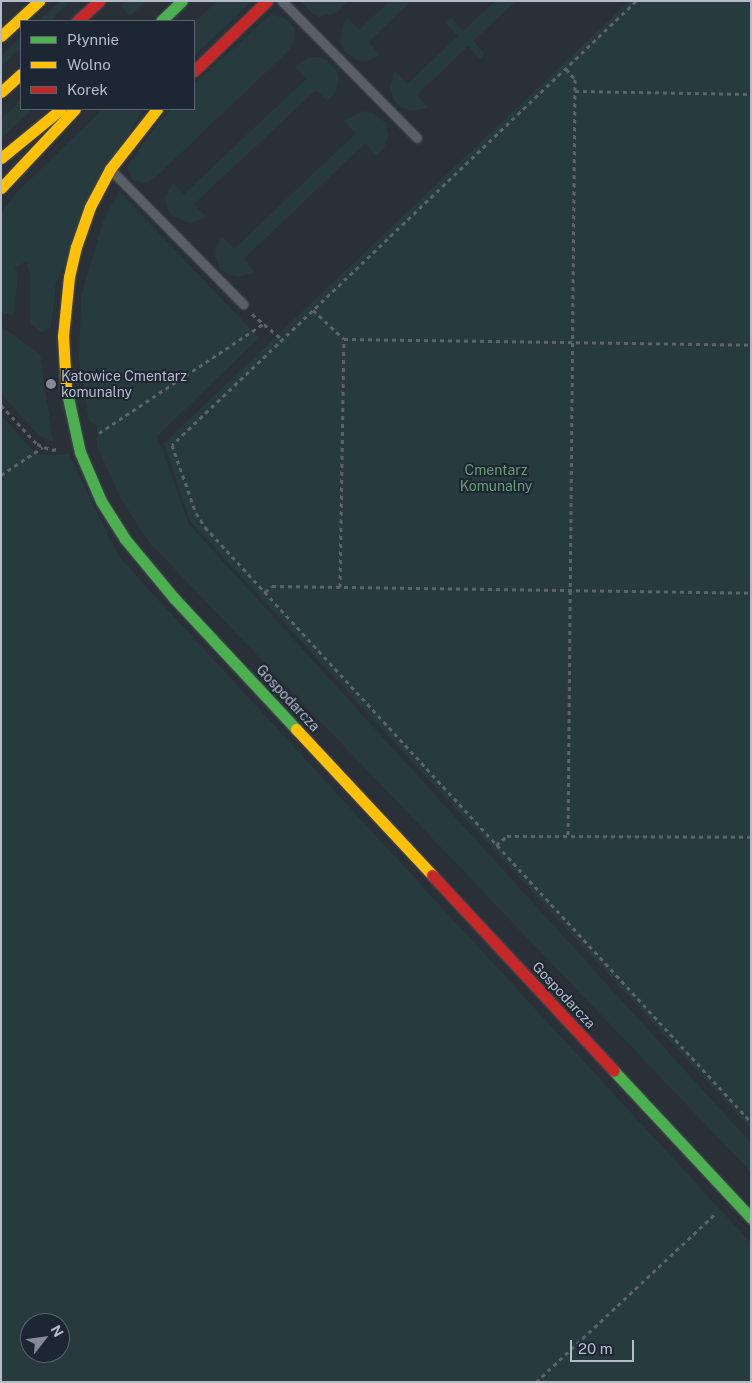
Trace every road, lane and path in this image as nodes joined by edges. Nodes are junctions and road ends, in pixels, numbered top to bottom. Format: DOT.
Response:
graph roads {
  1 [pos="39,1"];
  2 [pos="99,1"];
  3 [pos="182,1"];
  4 [pos="267,1"];
  5 [pos="282,1"];
  6 [pos="636,1"];
  7 [pos="78,20"];
  8 [pos="162,20"];
  9 [pos="1,36"];
  10 [pos="566,69"];
  11 [pos="195,70"];
  12 [pos="20,75"];
  13 [pos="575,91"];
  14 [pos="1,92"];
  15 [pos="751,94"];
  16 [pos="60,110"];
  17 [pos="74,110"];
  18 [pos="156,110"];
  19 [pos="417,138"];
  20 [pos="1,158"];
  21 [pos="110,169"];
  22 [pos="1,188"];
  23 [pos="243,304"];
  24 [pos="313,310"];
  25 [pos="263,324"];
  26 [pos="282,339"];
  27 [pos="344,339"];
  28 [pos="573,344"];
  29 [pos="751,345"];
  30 [pos="1,405"];
  31 [pos="98,433"];
  32 [pos="43,447"];
  33 [pos="62,449"];
  34 [pos="1,475"];
  35 [pos="340,588"];
  36 [pos="571,590"];
  37 [pos="265,592"];
  38 [pos="751,593"];
  39 [pos="568,836"];
  40 [pos="751,837"];
  41 [pos="496,845"];
  42 [pos="751,1122"];
  43 [pos="732,1198"];
  44 [pos="751,1218"];
  45 [pos="536,1382"];
  1 -- 9 [label="main road"];
  2 -- 7 [label="main road"];
  3 -- 8 [label="main road"];
  4 -- 11 [label="main road"];
  5 -- 19 [label="lane"];
  6 -- 10 [label="path"];
  10 -- 13 [label="path"];
  10 -- 24 [label="path"];
  12 -- 14 [label="main road"];
  13 -- 15 [label="path"];
  13 -- 28 [label="path"];
  16 -- 20 [label="main road"];
  17 -- 22 [label="main road"];
  18 -- 21 [label="main road, Gospodarcza"];
  21 -- 23 [label="lane"];
  21 -- 43 [label="main road, Gospodarcza"];
  23 -- 25 [label="path"];
  24 -- 26 [label="path"];
  24 -- 27 [label="path"];
  25 -- 26 [label="path"];
  25 -- 31 [label="path"];
  26 -- 37 [label="path"];
  27 -- 28 [label="path"];
  27 -- 35 [label="path"];
  28 -- 29 [label="path"];
  28 -- 36 [label="path"];
  30 -- 32 [label="path"];
  32 -- 33 [label="path"];
  32 -- 34 [label="path"];
  35 -- 36 [label="path"];
  35 -- 37 [label="path"];
  36 -- 38 [label="path"];
  36 -- 39 [label="path"];
  37 -- 41 [label="path"];
  39 -- 40 [label="path"];
  39 -- 41 [label="path"];
  41 -- 42 [label="path"];
  43 -- 44 [label="main road, Gospodarcza"];
  43 -- 45 [label="path"];
}
